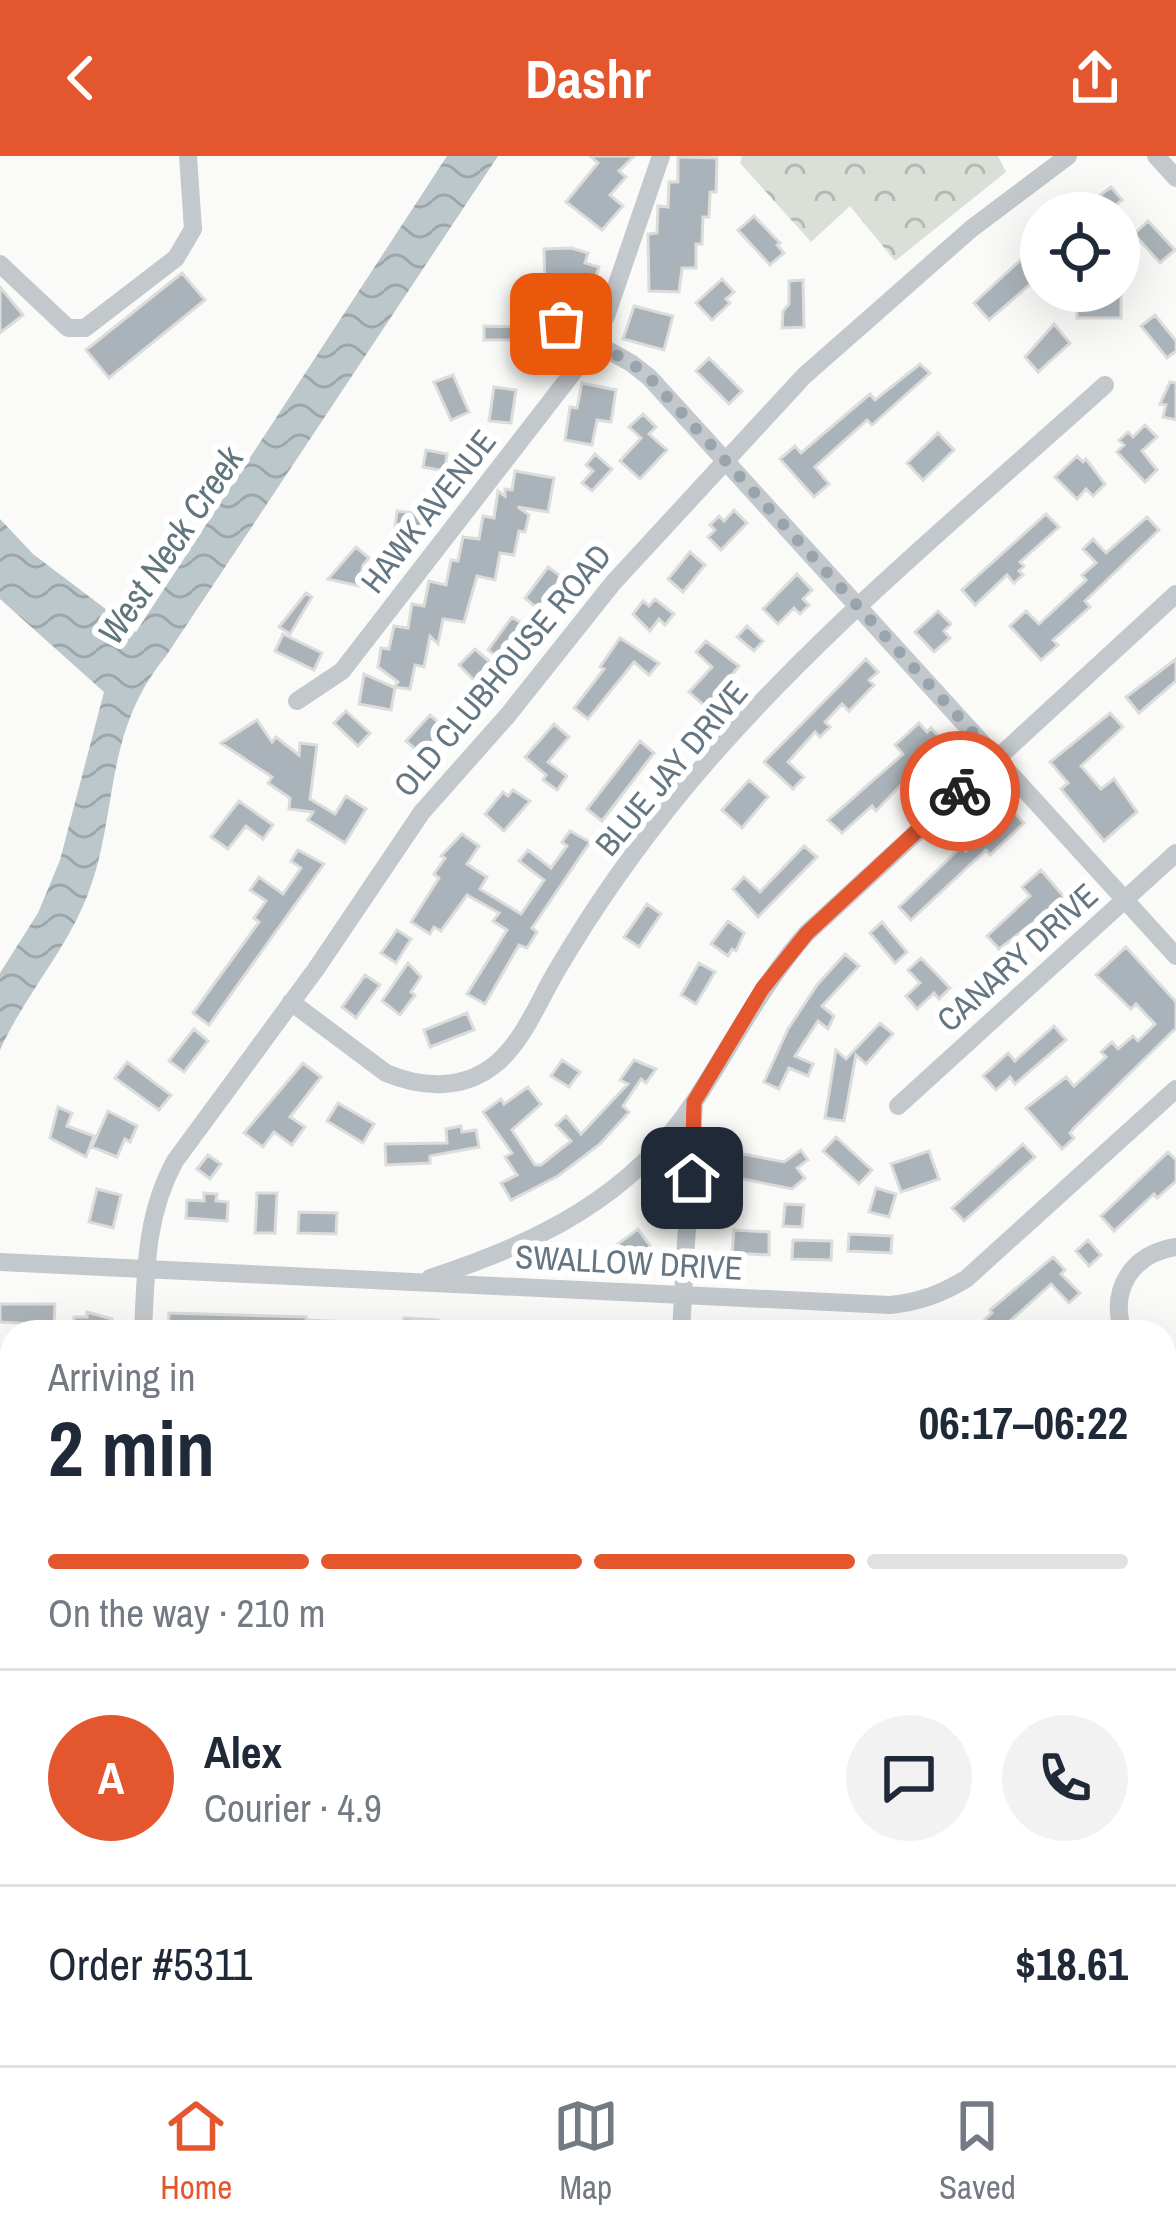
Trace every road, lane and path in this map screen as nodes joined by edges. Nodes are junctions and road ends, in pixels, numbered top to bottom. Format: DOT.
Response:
graph roads {
  1 [pos="188,156"];
  2 [pos="661,156"];
  3 [pos="1069,156"];
  4 [pos="1156,156"];
  5 [pos="1176,178"];
  6 [pos="0,264"];
  7 [pos="561,324"];
  8 [pos="593,343"];
  9 [pos="1106,385"];
  10 [pos="723,459"];
  11 [pos="1176,594"];
  12 [pos="859,608"];
  13 [pos="297,701"];
  14 [pos="996,758"];
  15 [pos="1176,853"];
  16 [pos="1125,900"];
  17 [pos="1176,956"];
  18 [pos="291,1002"];
  19 [pos="1176,1089"];
  20 [pos="694,1102"];
  21 [pos="898,1106"];
  22 [pos="1176,1247"];
  23 [pos="0,1262"];
  24 [pos="146,1269"];
  25 [pos="420,1281"];
  26 [pos="683,1295"];
  27 [pos="144,1320"];
  28 [pos="682,1320"];
  29 [pos="1121,1320"];
  1 -- 6 [label="street"];
  2 -- 8 [label="street, HAWK AVENUE"];
  3 -- 10 [label="street, OLD CLUBHOUSE ROAD"];
  4 -- 5 [label="street"];
  7 -- 8 [label="street"];
  8 -- 10 [label="street"];
  8 -- 13 [label="street, HAWK AVENUE"];
  9 -- 12 [label="street, BLUE JAY DRIVE"];
  10 -- 12 [label="street"];
  10 -- 18 [label="street, OLD CLUBHOUSE ROAD"];
  11 -- 14 [label="street"];
  12 -- 14 [label="street"];
  12 -- 18 [label="street, BLUE JAY DRIVE"];
  14 -- 16 [label="street"];
  14 -- 20 [label="street"];
  15 -- 16 [label="street, CANARY DRIVE"];
  16 -- 17 [label="street"];
  16 -- 21 [label="street, CANARY DRIVE"];
  18 -- 24 [label="street, OLD CLUBHOUSE ROAD"];
  19 -- 26 [label="street, SWALLOW DRIVE"];
  20 -- 25 [label="street"];
  20 -- 26 [label="street"];
  22 -- 29 [label="street"];
  23 -- 24 [label="street, SWALLOW DRIVE"];
  24 -- 25 [label="street, SWALLOW DRIVE"];
  24 -- 27 [label="street, OLD CLUBHOUSE ROAD"];
  25 -- 26 [label="street, SWALLOW DRIVE"];
  26 -- 28 [label="street"];
}
